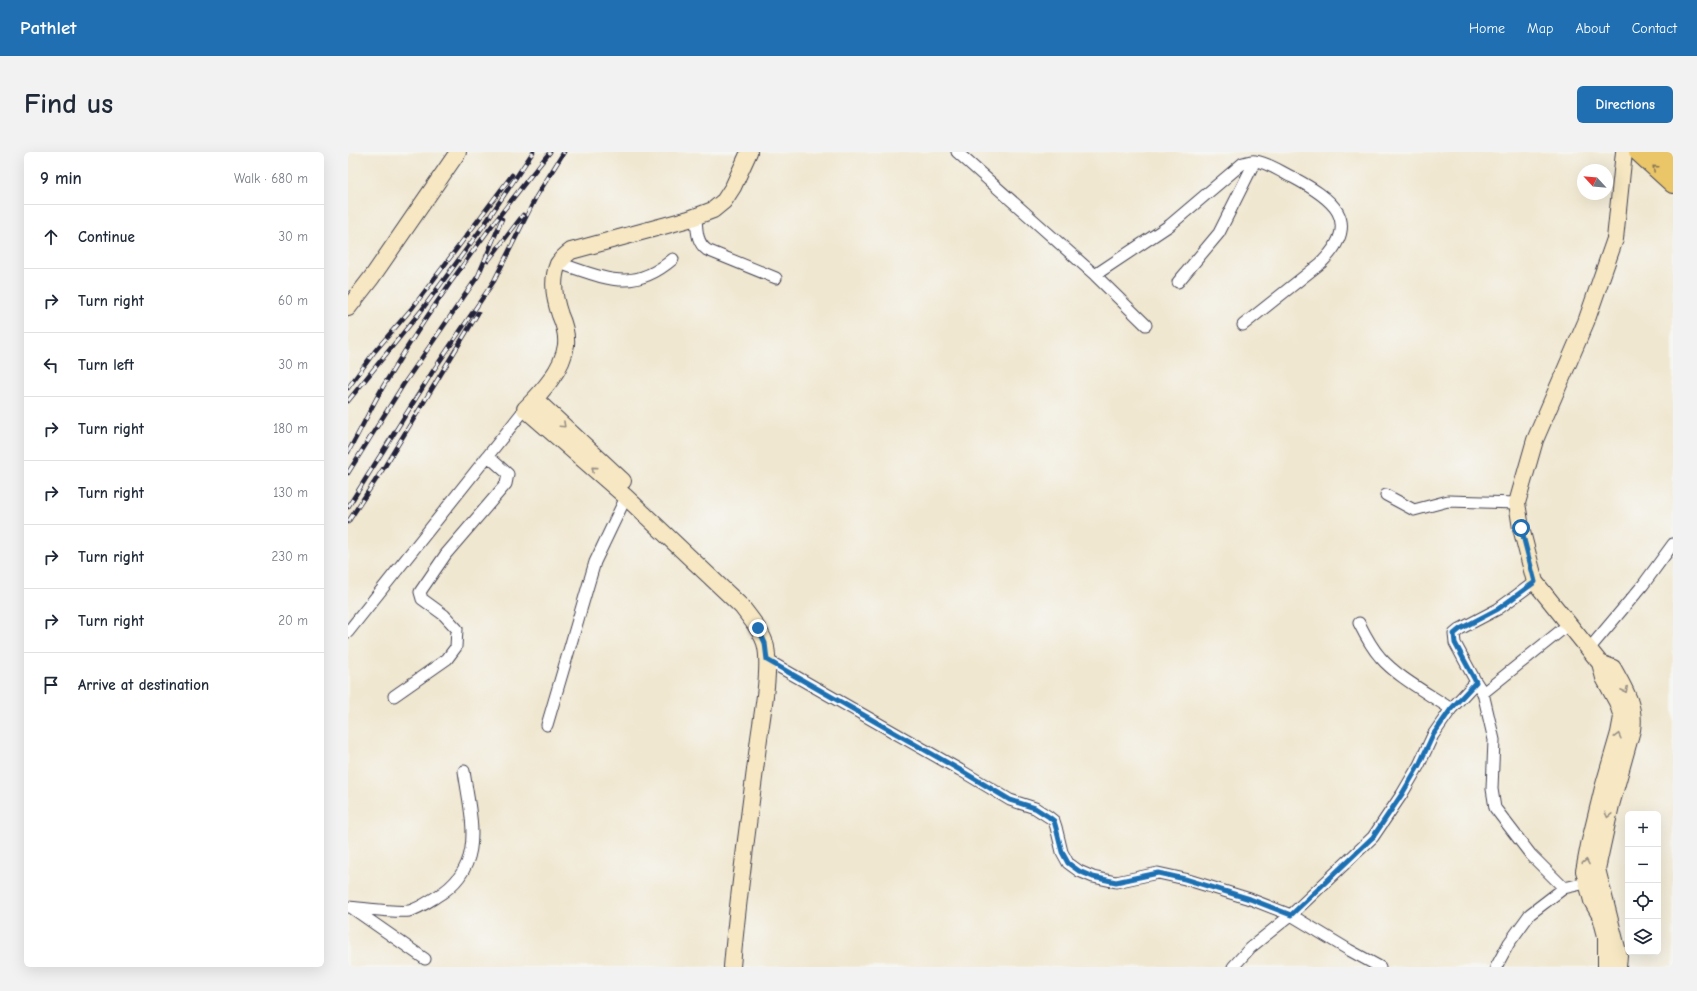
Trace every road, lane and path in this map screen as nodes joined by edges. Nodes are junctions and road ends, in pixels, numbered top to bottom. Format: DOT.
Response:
graph roads {
  1 [pos="458,152"];
  2 [pos="749,152"];
  3 [pos="957,152"];
  4 [pos="1624,152"];
  5 [pos="1638,152"];
  6 [pos="1658,152"];
  7 [pos="1255,161"];
  8 [pos="1673,165"];
  9 [pos="1673,184"];
  10 [pos="696,216"];
  11 [pos="673,259"];
  12 [pos="559,263"];
  13 [pos="1095,275"];
  14 [pos="776,278"];
  15 [pos="1178,282"];
  16 [pos="348,308"];
  17 [pos="1146,325"];
  18 [pos="1243,325"];
  19 [pos="530,404"];
  20 [pos="488,456"];
  21 [pos="1386,495"];
  22 [pos="626,498"];
  23 [pos="1517,503"];
  24 [pos="1673,544"];
  25 [pos="1535,582"];
  26 [pos="1359,623"];
  27 [pos="1569,624"];
  28 [pos="348,632"];
  29 [pos="1589,649"];
  30 [pos="772,663"];
  31 [pos="1600,663"];
  32 [pos="1476,682"];
  33 [pos="1483,693"];
  34 [pos="394,696"];
  35 [pos="1451,709"];
  36 [pos="547,725"];
  37 [pos="464,771"];
  38 [pos="1586,883"];
  39 [pos="1564,888"];
  40 [pos="350,907"];
  41 [pos="1291,915"];
  42 [pos="425,959"];
  43 [pos="732,967"];
  44 [pos="741,967"];
  45 [pos="1233,967"];
  46 [pos="1380,967"];
  47 [pos="1496,967"];
  48 [pos="1606,967"];
  49 [pos="1618,967"];
  1 -- 16 [label="street"];
  2 -- 10 [label="street"];
  3 -- 13 [label="street"];
  4 -- 23 [label="street"];
  9 -- 5 [label="main road, one-way"];
  6 -- 8 [label="main road"];
  7 -- 13 [label="street"];
  7 -- 15 [label="street"];
  7 -- 18 [label="street"];
  10 -- 12 [label="street"];
  10 -- 14 [label="street"];
  11 -- 12 [label="street"];
  12 -- 19 [label="street"];
  13 -- 17 [label="street"];
  19 -- 20 [label="street"];
  22 -- 19 [label="street, one-way"];
  19 -- 30 [label="street, one-way"];
  20 -- 28 [label="street"];
  20 -- 34 [label="street"];
  21 -- 23 [label="street"];
  22 -- 30 [label="street"];
  22 -- 36 [label="street"];
  23 -- 25 [label="street"];
  24 -- 29 [label="street"];
  25 -- 27 [label="street"];
  25 -- 32 [label="street"];
  26 -- 35 [label="street"];
  27 -- 29 [label="street"];
  27 -- 33 [label="street"];
  29 -- 31 [label="street"];
  30 -- 41 [label="street"];
  30 -- 43 [label="street"];
  30 -- 44 [label="street"];
  38 -- 31 [label="street, one-way"];
  31 -- 49 [label="street, one-way"];
  32 -- 33 [label="street"];
  32 -- 35 [label="street"];
  33 -- 39 [label="street"];
  35 -- 41 [label="street"];
  37 -- 40 [label="street"];
  38 -- 39 [label="street"];
  38 -- 48 [label="street"];
  39 -- 47 [label="street"];
  40 -- 42 [label="street"];
  41 -- 45 [label="street"];
  41 -- 46 [label="street"];
}
